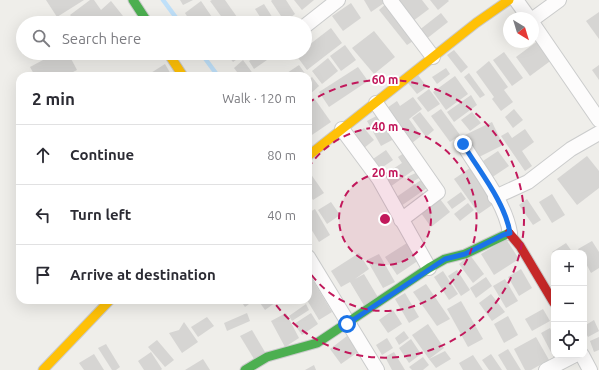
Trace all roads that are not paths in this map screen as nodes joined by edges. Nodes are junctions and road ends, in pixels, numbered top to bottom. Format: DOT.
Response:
graph roads {
  1 [pos="133,0"];
  2 [pos="338,0"];
  3 [pos="390,0"];
  4 [pos="509,0"];
  5 [pos="516,0"];
  6 [pos="559,0"];
  7 [pos="524,12"];
  8 [pos="539,15"];
  9 [pos="143,16"];
  10 [pos="312,20"];
  11 [pos="539,33"];
  12 [pos="433,57"];
  13 [pos="173,60"];
  14 [pos="180,72"];
  15 [pos="376,103"];
  16 [pos="599,120"];
  17 [pos="342,129"];
  18 [pos="599,133"];
  19 [pos="463,144"];
  20 [pos="312,153"];
  21 [pos="496,197"];
  22 [pos="401,220"];
  23 [pos="510,233"];
  24 [pos="312,264"];
  25 [pos="429,268"];
  26 [pos="551,298"];
  27 [pos="106,304"];
  28 [pos="347,324"];
  29 [pos="570,358"];
  30 [pos="584,358"];
  31 [pos="43,370"];
  32 [pos="245,370"];
  33 [pos="377,370"];
  34 [pos="546,370"];
  35 [pos="590,370"];
  1 -- 9 [label="street"];
  2 -- 10 [label="street"];
  3 -- 12 [label="street"];
  4 -- 12 [label="street"];
  5 -- 7 [label="street"];
  6 -- 8 [label="street"];
  11 -- 16 [label="street"];
  12 -- 15 [label="street"];
  13 -- 14 [label="street"];
  15 -- 17 [label="street"];
  15 -- 22 [label="street"];
  17 -- 20 [label="street"];
  17 -- 22 [label="street"];
  18 -- 21 [label="street"];
  19 -- 21 [label="street"];
  21 -- 23 [label="street"];
  22 -- 25 [label="street"];
  23 -- 25 [label="street"];
  23 -- 26 [label="street"];
  24 -- 28 [label="street"];
  25 -- 28 [label="street"];
  27 -- 31 [label="street"];
  28 -- 32 [label="street"];
  28 -- 33 [label="street"];
  29 -- 34 [label="street"];
  30 -- 35 [label="street"];
}
